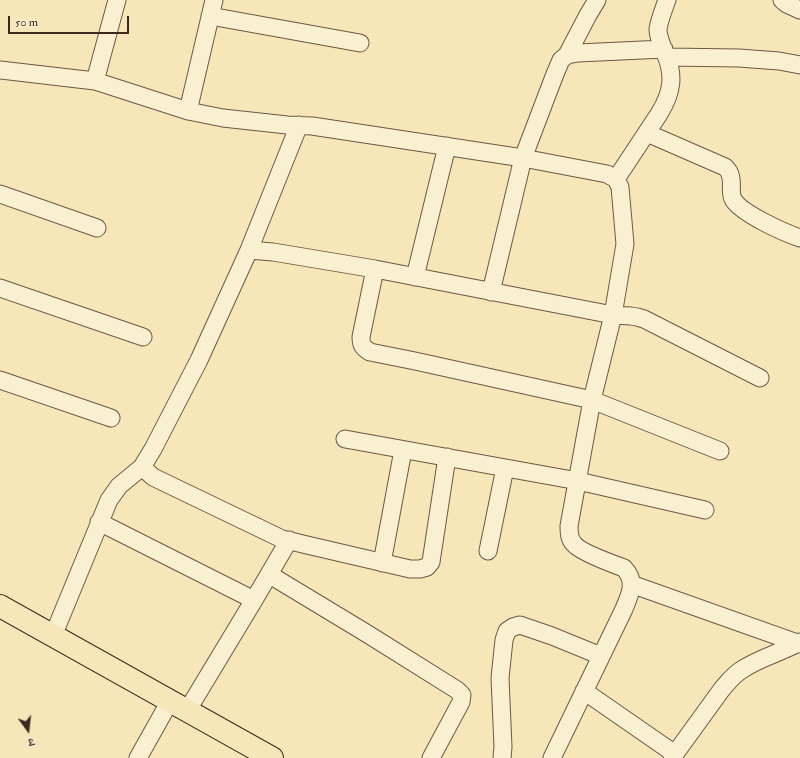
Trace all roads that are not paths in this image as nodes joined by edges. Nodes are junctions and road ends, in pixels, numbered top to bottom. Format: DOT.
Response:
graph roads {
  1 [pos="117,0"];
  2 [pos="597,0"];
  3 [pos="667,0"];
  4 [pos="782,0"];
  5 [pos="212,8"];
  6 [pos="800,10"];
  7 [pos="360,43"];
  8 [pos="666,53"];
  9 [pos="568,55"];
  10 [pos="800,65"];
  11 [pos="0,70"];
  12 [pos="95,81"];
  13 [pos="188,111"];
  14 [pos="299,125"];
  15 [pos="647,133"];
  16 [pos="447,146"];
  17 [pos="523,158"];
  18 [pos="616,179"];
  19 [pos="0,194"];
  20 [pos="97,228"];
  21 [pos="800,238"];
  22 [pos="249,250"];
  23 [pos="376,269"];
  24 [pos="415,277"];
  25 [pos="0,288"];
  26 [pos="491,292"];
  27 [pos="613,315"];
  28 [pos="143,337"];
  29 [pos="760,378"];
  30 [pos="0,380"];
  31 [pos="592,400"];
  32 [pos="111,418"];
  33 [pos="345,439"];
  34 [pos="403,450"];
  35 [pos="720,451"];
  36 [pos="447,458"];
  37 [pos="142,467"];
  38 [pos="505,468"];
  39 [pos="578,481"];
  40 [pos="705,510"];
  41 [pos="99,522"];
  42 [pos="289,540"];
  43 [pos="488,551"];
  44 [pos="382,562"];
  45 [pos="270,575"];
  46 [pos="631,584"];
  47 [pos="254,600"];
  48 [pos="0,606"];
  49 [pos="52,636"];
  50 [pos="799,643"];
  51 [pos="601,656"];
  52 [pos="584,691"];
  53 [pos="178,706"];
  54 [pos="674,756"];
  55 [pos="138,758"];
  56 [pos="272,758"];
  57 [pos="431,758"];
  58 [pos="502,758"];
  59 [pos="552,758"];
  1 -- 12 [label="street"];
  2 -- 9 [label="street"];
  3 -- 8 [label="street"];
  4 -- 6 [label="street"];
  5 -- 7 [label="street"];
  5 -- 13 [label="street"];
  8 -- 9 [label="street"];
  8 -- 10 [label="street"];
  8 -- 15 [label="street"];
  9 -- 17 [label="street"];
  11 -- 12 [label="street"];
  12 -- 13 [label="street"];
  13 -- 14 [label="street"];
  14 -- 16 [label="street"];
  14 -- 22 [label="street"];
  15 -- 18 [label="street"];
  15 -- 21 [label="street"];
  16 -- 17 [label="street"];
  16 -- 24 [label="street"];
  17 -- 18 [label="street"];
  17 -- 26 [label="street"];
  18 -- 27 [label="street"];
  19 -- 20 [label="street"];
  22 -- 23 [label="street"];
  22 -- 37 [label="street"];
  23 -- 24 [label="street"];
  23 -- 31 [label="street"];
  24 -- 26 [label="street"];
  25 -- 28 [label="street"];
  26 -- 27 [label="street"];
  27 -- 29 [label="street"];
  27 -- 31 [label="street"];
  30 -- 32 [label="street"];
  31 -- 35 [label="street"];
  31 -- 39 [label="street"];
  33 -- 34 [label="street"];
  34 -- 36 [label="street"];
  34 -- 44 [label="street"];
  36 -- 38 [label="street"];
  36 -- 44 [label="street"];
  37 -- 41 [label="street"];
  37 -- 42 [label="street"];
  38 -- 39 [label="street"];
  38 -- 43 [label="street"];
  39 -- 40 [label="street"];
  39 -- 46 [label="street"];
  41 -- 47 [label="street"];
  41 -- 49 [label="street"];
  42 -- 44 [label="street"];
  42 -- 45 [label="street"];
  45 -- 47 [label="street"];
  45 -- 57 [label="street"];
  46 -- 50 [label="street"];
  46 -- 51 [label="street"];
  47 -- 53 [label="street"];
  48 -- 49 [label="highway"];
  49 -- 53 [label="highway"];
  50 -- 54 [label="street"];
  51 -- 52 [label="street"];
  51 -- 58 [label="street"];
  52 -- 54 [label="street"];
  52 -- 59 [label="street"];
  53 -- 55 [label="street"];
  53 -- 56 [label="highway"];
}
